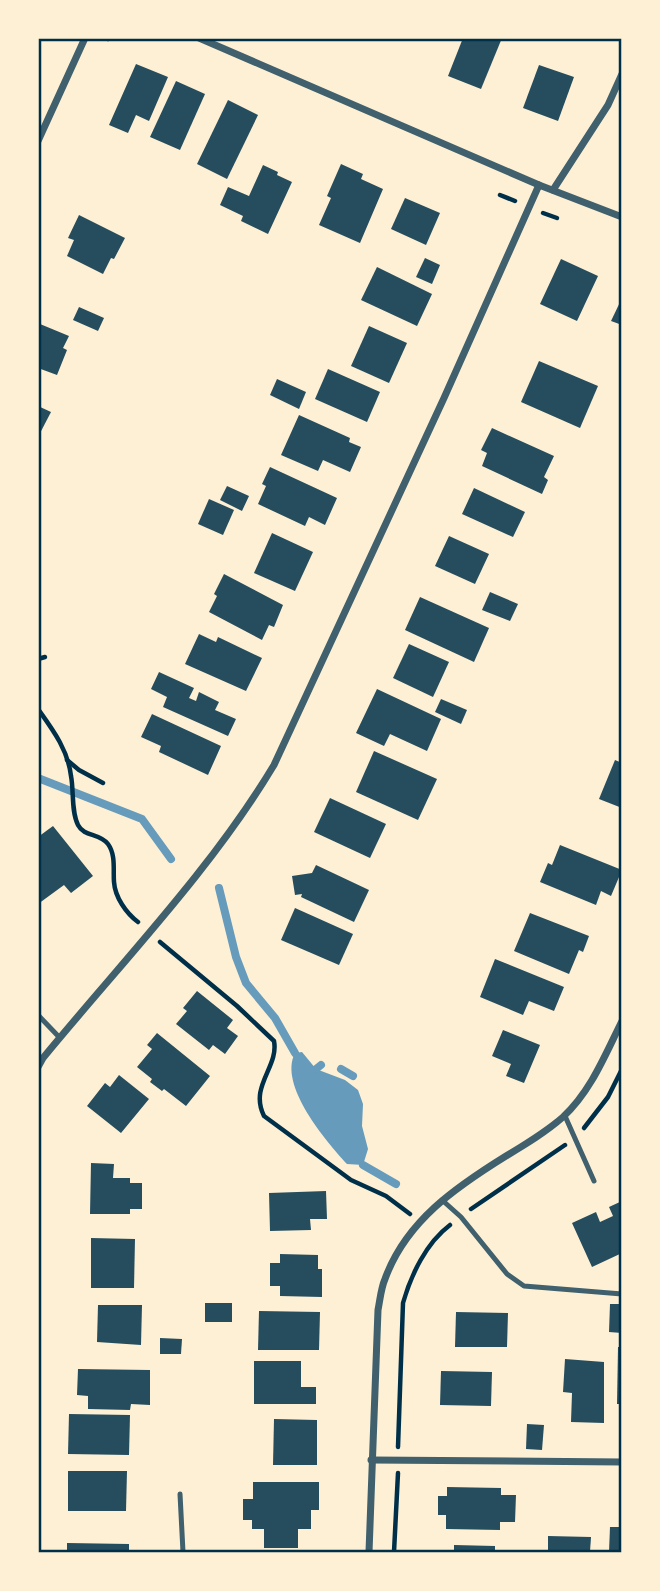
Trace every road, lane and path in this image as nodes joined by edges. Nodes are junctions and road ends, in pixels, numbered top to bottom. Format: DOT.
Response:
graph roads {
  1 [pos="85,38"];
  2 [pos="199,38"];
  3 [pos="621,74"];
  4 [pos="38,141"];
  5 [pos="539,185"];
  6 [pos="553,190"];
  7 [pos="621,217"];
  8 [pos="45,657"];
  9 [pos="38,659"];
  10 [pos="38,709"];
  11 [pos="67,759"];
  12 [pos="103,783"];
  13 [pos="149,932"];
  14 [pos="38,1015"];
  15 [pos="621,1021"];
  16 [pos="60,1038"];
  17 [pos="38,1067"];
  18 [pos="621,1069"];
  19 [pos="565,1116"];
  20 [pos="576,1137"];
  21 [pos="594,1181"];
  22 [pos="442,1200"];
  23 [pos="461,1217"];
  24 [pos="419,1221"];
  25 [pos="621,1294"];
  26 [pos="371,1460"];
  27 [pos="398,1460"];
  28 [pos="621,1462"];
  29 [pos="180,1494"];
  30 [pos="183,1552"];
  31 [pos="369,1552"];
  32 [pos="394,1552"];
  1 -- 4 [label="street"];
  2 -- 5 [label="street"];
  3 -- 6 [label="street"];
  5 -- 6 [label="street"];
  5 -- 13 [label="street"];
  6 -- 7 [label="street"];
  8 -- 9 [label="path"];
  10 -- 11 [label="path"];
  11 -- 12 [label="path"];
  11 -- 13 [label="path"];
  13 -- 16 [label="street"];
  13 -- 24 [label="path"];
  14 -- 16 [label="lane"];
  15 -- 19 [label="street"];
  16 -- 17 [label="street"];
  18 -- 20 [label="path"];
  19 -- 20 [label="lane"];
  19 -- 22 [label="street"];
  20 -- 21 [label="lane"];
  20 -- 23 [label="path"];
  22 -- 23 [label="lane"];
  22 -- 24 [label="street"];
  23 -- 25 [label="lane"];
  23 -- 27 [label="path"];
  24 -- 26 [label="street"];
  26 -- 27 [label="street"];
  26 -- 31 [label="street"];
  27 -- 28 [label="street"];
  27 -- 32 [label="path"];
  29 -- 30 [label="lane"];
}
